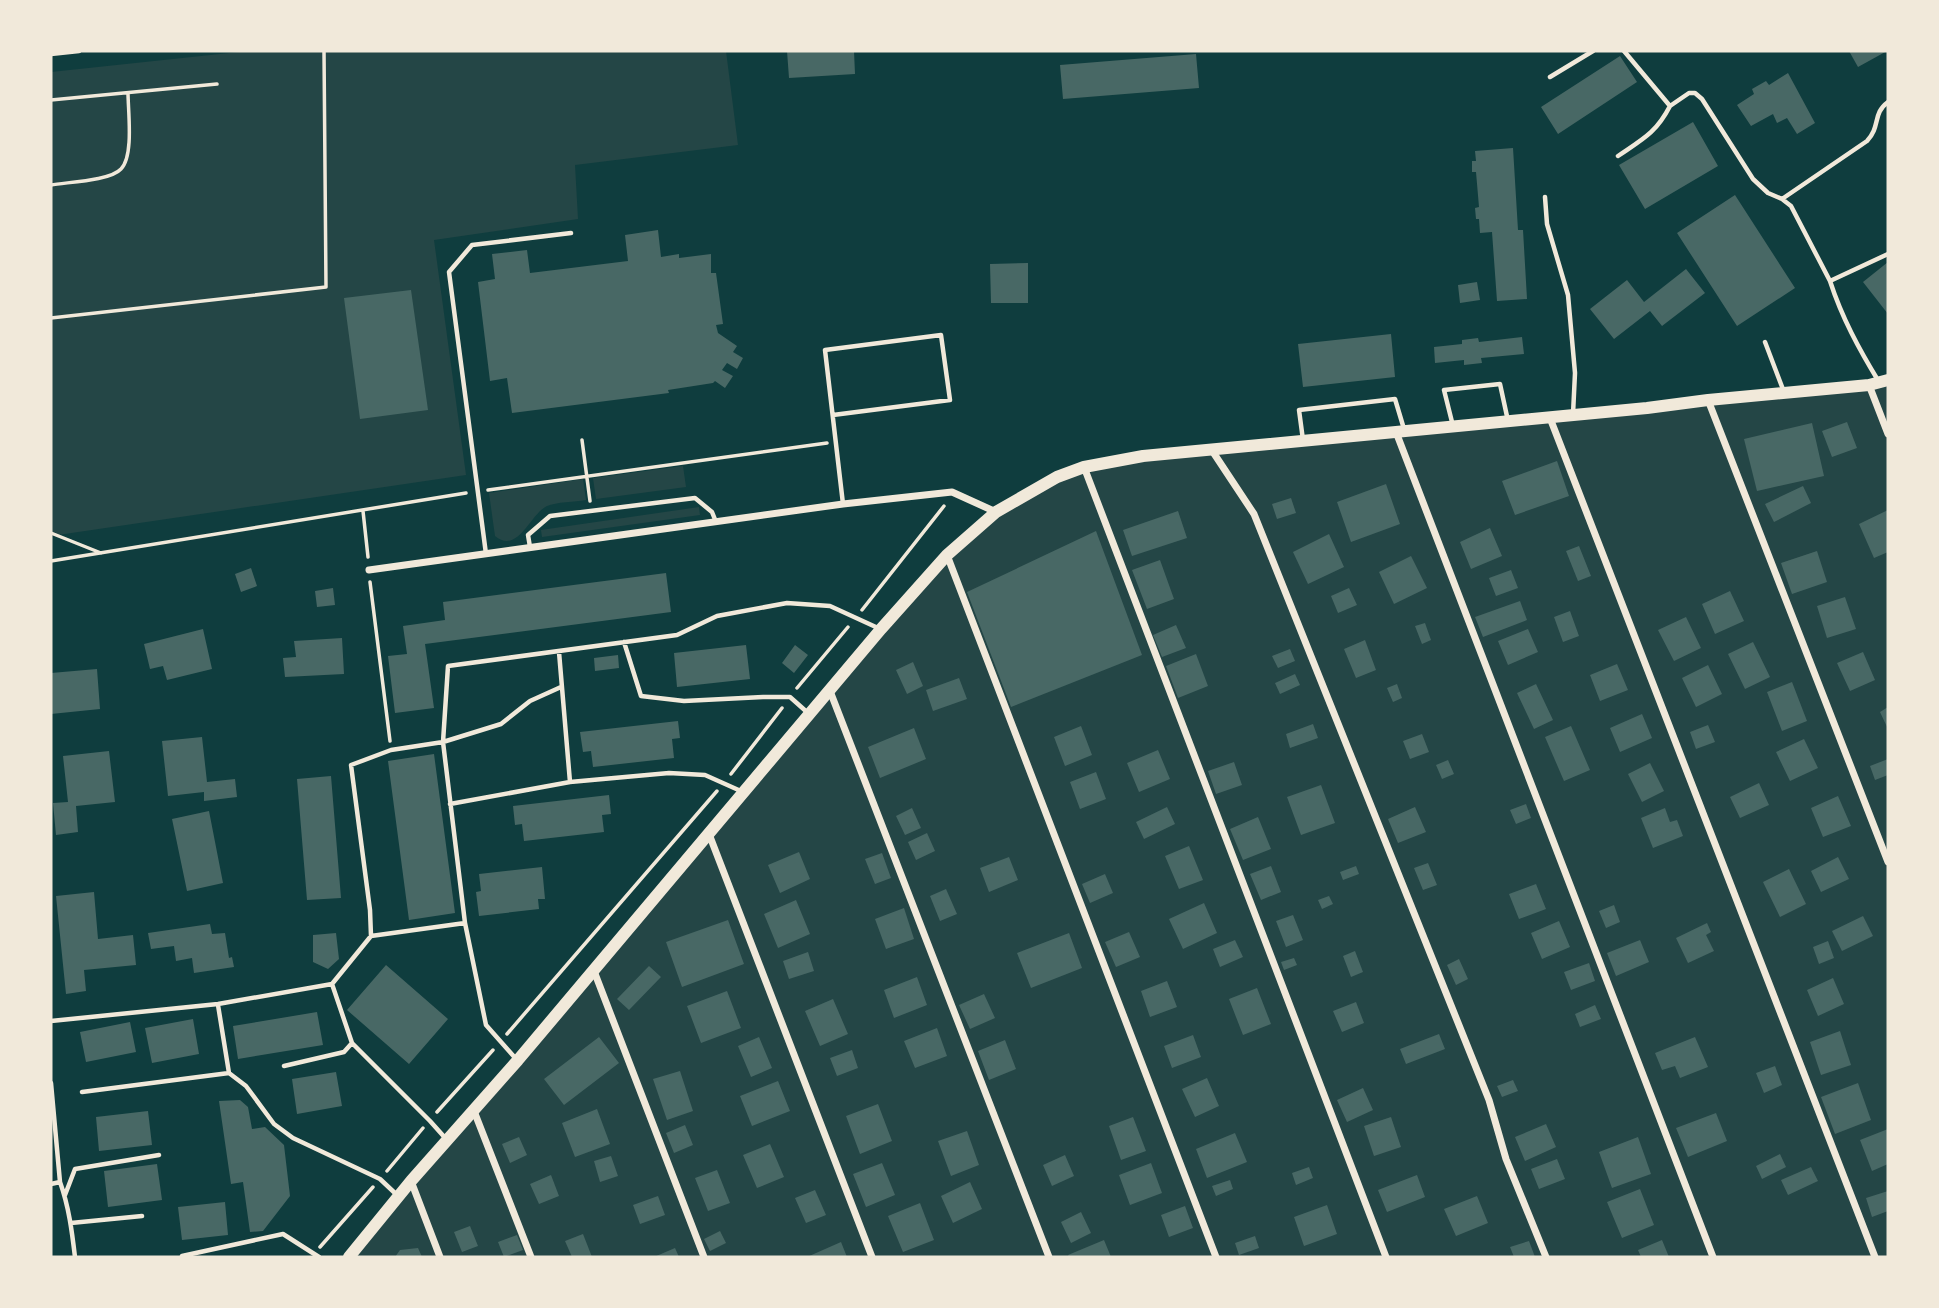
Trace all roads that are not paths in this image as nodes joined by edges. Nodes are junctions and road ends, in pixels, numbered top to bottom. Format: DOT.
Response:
graph roads {
  1 [pos="79,51"];
  2 [pos="1592,51"];
  3 [pos="1624,51"];
  4 [pos="51,54"];
  5 [pos="1550,77"];
  6 [pos="1888,102"];
  7 [pos="1670,106"];
  8 [pos="1618,156"];
  9 [pos="1545,197"];
  10 [pos="1782,199"];
  11 [pos="571,233"];
  12 [pos="1888,254"];
  13 [pos="1830,281"];
  14 [pos="1765,342"];
  15 [pos="1879,382"];
  16 [pos="1784,393"];
  17 [pos="1708,400"];
  18 [pos="833,415"];
  19 [pos="1573,415"];
  20 [pos="1550,418"];
  21 [pos="1508,422"];
  22 [pos="1454,427"];
  23 [pos="1400,432"];
  24 [pos="1888,434"];
  25 [pos="1303,440"];
  26 [pos="1211,449"];
  27 [pos="1084,467"];
  28 [pos="843,504"];
  29 [pos="996,512"];
  30 [pos="716,522"];
  31 [pos="530,548"];
  32 [pos="486,554"];
  33 [pos="947,555"];
  34 [pos="369,570"];
  35 [pos="881,629"];
  36 [pos="624,642"];
  37 [pos="559,652"];
  38 [pos="561,687"];
  39 [pos="830,691"];
  40 [pos="809,714"];
  41 [pos="443,742"];
  42 [pos="570,782"];
  43 [pos="744,793"];
  44 [pos="450,804"];
  45 [pos="709,834"];
  46 [pos="1888,862"];
  47 [pos="465,923"];
  48 [pos="371,936"];
  49 [pos="594,970"];
  50 [pos="332,984"];
  51 [pos="218,1004"];
  52 [pos="51,1021"];
  53 [pos="352,1043"];
  54 [pos="518,1060"];
  55 [pos="284,1066"];
  56 [pos="229,1073"];
  57 [pos="51,1083"];
  58 [pos="82,1092"];
  59 [pos="474,1111"];
  60 [pos="447,1141"];
  61 [pos="159,1156"];
  62 [pos="411,1181"];
  63 [pos="60,1182"];
  64 [pos="51,1184"];
  65 [pos="65,1195"];
  66 [pos="399,1196"];
  67 [pos="142,1216"];
  68 [pos="71,1223"];
  69 [pos="316,1255"];
  70 [pos="182,1256"];
  71 [pos="75,1257"];
  72 [pos="349,1257"];
  73 [pos="440,1257"];
  74 [pos="531,1257"];
  75 [pos="704,1257"];
  76 [pos="872,1257"];
  77 [pos="1049,1257"];
  78 [pos="1216,1257"];
  79 [pos="1386,1257"];
  80 [pos="1546,1257"];
  81 [pos="1713,1257"];
  82 [pos="1875,1257"];
  1 -- 4 [label="lane"];
  2 -- 5 [label="lane"];
  3 -- 7 [label="lane"];
  6 -- 10 [label="lane"];
  7 -- 8 [label="lane"];
  7 -- 10 [label="lane"];
  9 -- 19 [label="lane"];
  10 -- 13 [label="lane"];
  11 -- 32 [label="lane"];
  12 -- 13 [label="lane"];
  13 -- 15 [label="lane"];
  14 -- 16 [label="lane"];
  15 -- 16 [label="main road"];
  15 -- 24 [label="street"];
  16 -- 17 [label="main road"];
  17 -- 19 [label="main road"];
  17 -- 46 [label="street"];
  18 -- 18 [label="lane"];
  18 -- 28 [label="lane"];
  19 -- 20 [label="main road"];
  20 -- 21 [label="main road"];
  20 -- 82 [label="street"];
  21 -- 22 [label="main road"];
  21 -- 22 [label="lane"];
  22 -- 23 [label="main road"];
  23 -- 25 [label="main road"];
  23 -- 25 [label="lane"];
  23 -- 81 [label="street"];
  25 -- 26 [label="main road"];
  26 -- 27 [label="main road"];
  26 -- 80 [label="street"];
  27 -- 29 [label="main road"];
  27 -- 79 [label="street"];
  28 -- 29 [label="street"];
  28 -- 30 [label="street"];
  29 -- 33 [label="main road"];
  30 -- 31 [label="street"];
  30 -- 31 [label="lane"];
  31 -- 32 [label="street"];
  32 -- 34 [label="street"];
  33 -- 35 [label="main road"];
  33 -- 78 [label="street"];
  35 -- 36 [label="lane"];
  35 -- 39 [label="main road"];
  36 -- 37 [label="lane"];
  36 -- 40 [label="lane"];
  37 -- 38 [label="lane"];
  37 -- 41 [label="lane"];
  38 -- 41 [label="lane"];
  38 -- 42 [label="lane"];
  39 -- 40 [label="main road"];
  39 -- 77 [label="street"];
  40 -- 43 [label="main road"];
  41 -- 44 [label="lane"];
  41 -- 48 [label="lane"];
  42 -- 43 [label="lane"];
  42 -- 44 [label="lane"];
  43 -- 45 [label="main road"];
  44 -- 47 [label="lane"];
  45 -- 49 [label="main road"];
  45 -- 76 [label="street"];
  47 -- 48 [label="lane"];
  47 -- 54 [label="lane"];
  48 -- 50 [label="lane"];
  49 -- 54 [label="main road"];
  49 -- 75 [label="street"];
  50 -- 51 [label="lane"];
  50 -- 53 [label="lane"];
  51 -- 52 [label="lane"];
  51 -- 56 [label="lane"];
  53 -- 55 [label="lane"];
  53 -- 60 [label="lane"];
  54 -- 59 [label="main road"];
  56 -- 58 [label="lane"];
  56 -- 66 [label="lane"];
  57 -- 63 [label="lane"];
  59 -- 60 [label="main road"];
  59 -- 74 [label="street"];
  60 -- 62 [label="main road"];
  61 -- 65 [label="lane"];
  62 -- 66 [label="main road"];
  62 -- 73 [label="street"];
  63 -- 64 [label="lane"];
  63 -- 65 [label="lane"];
  65 -- 68 [label="lane"];
  66 -- 72 [label="main road"];
  67 -- 68 [label="lane"];
  68 -- 71 [label="lane"];
  69 -- 70 [label="lane"];
}
